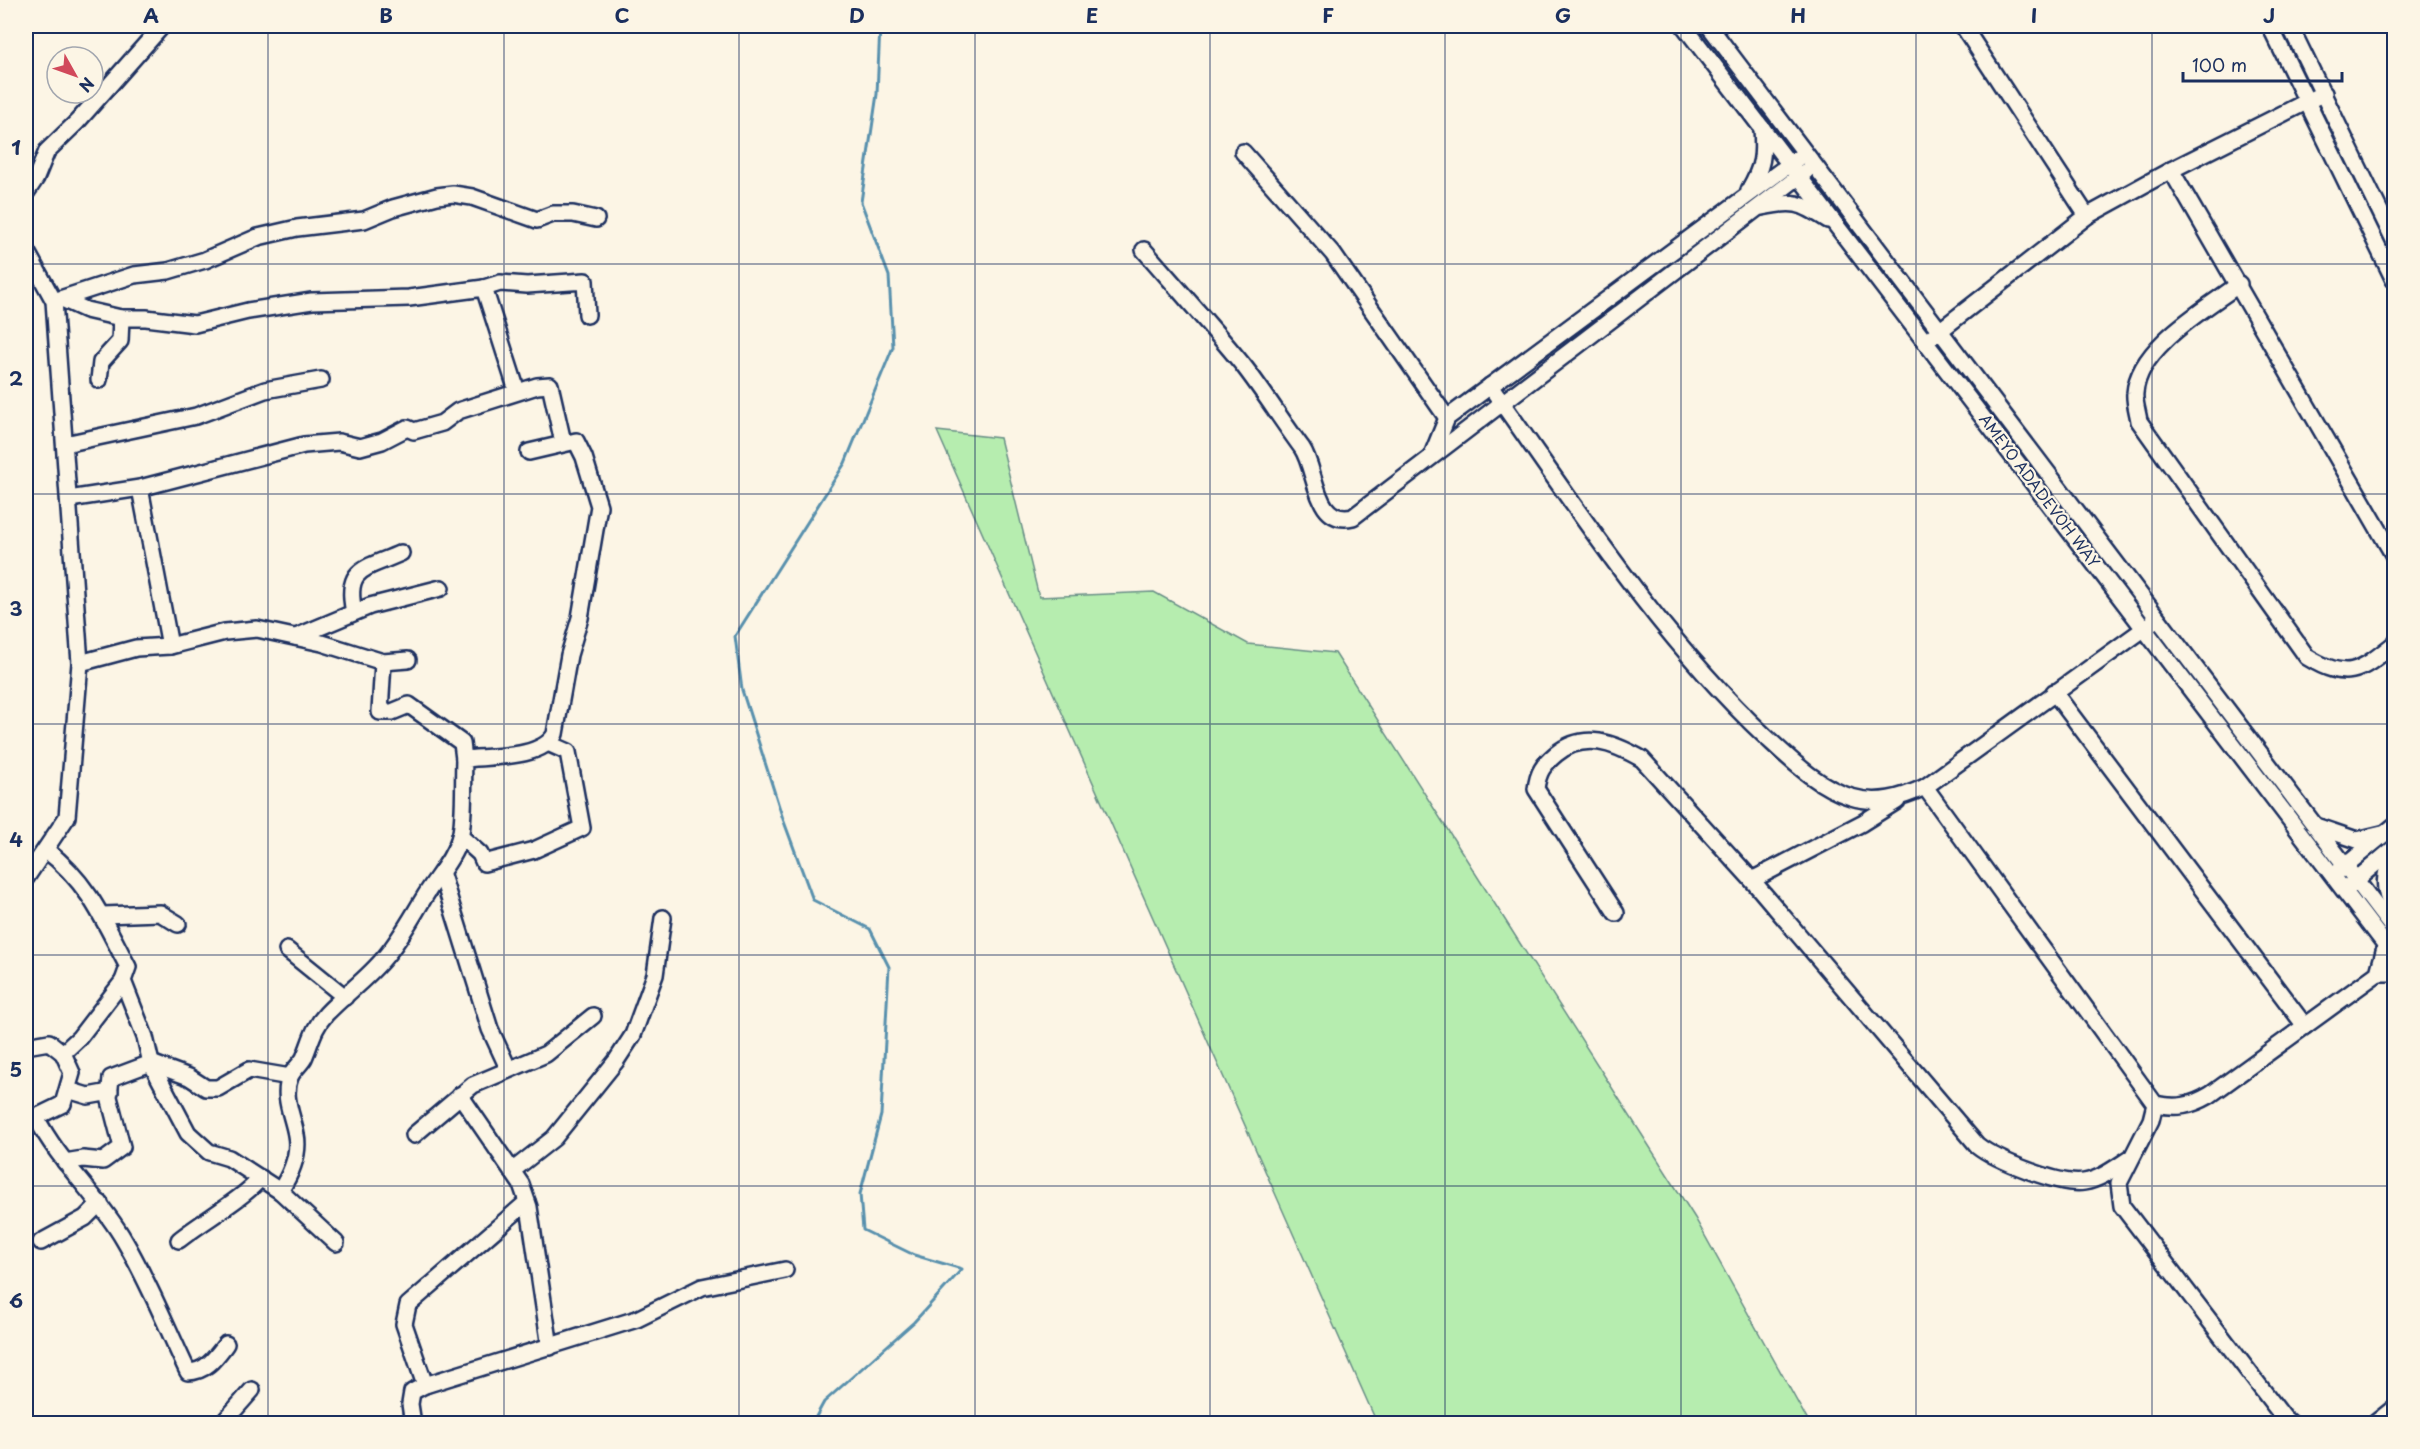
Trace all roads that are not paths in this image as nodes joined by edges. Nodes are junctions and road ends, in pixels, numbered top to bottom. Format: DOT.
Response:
graph roads {
  1 [pos="162,26"];
  2 [pos="1684,26"];
  3 [pos="1709,26"];
  4 [pos="1964,26"];
  5 [pos="2270,26"];
  6 [pos="2290,26"];
  7 [pos="2324,93"];
  8 [pos="2308,101"];
  9 [pos="1762,128"];
  10 [pos="1243,152"];
  11 [pos="1810,159"];
  12 [pos="1795,170"];
  13 [pos="2171,170"];
  14 [pos="26,193"];
  15 [pos="1745,197"];
  16 [pos="1756,209"];
  17 [pos="2087,216"];
  18 [pos="596,219"];
  19 [pos="1836,224"];
  20 [pos="2394,240"];
  21 [pos="26,250"];
  22 [pos="1144,250"];
  23 [pos="2394,280"];
  24 [pos="2239,284"];
  25 [pos="484,288"];
  26 [pos="59,300"];
  27 [pos="586,315"];
  28 [pos="121,318"];
  29 [pos="1940,330"];
  30 [pos="1926,342"];
  31 [pos="99,380"];
  32 [pos="321,380"];
  33 [pos="1490,386"];
  34 [pos="517,391"];
  35 [pos="1501,402"];
  36 [pos="1447,418"];
  37 [pos="563,442"];
  38 [pos="65,444"];
  39 [pos="529,452"];
  40 [pos="1431,458"];
  41 [pos="140,488"];
  42 [pos="69,499"];
  43 [pos="401,553"];
  44 [pos="2394,556"];
  45 [pos="441,588"];
  46 [pos="354,612"];
  47 [pos="2158,618"];
  48 [pos="2144,628"];
  49 [pos="296,637"];
  50 [pos="2394,644"];
  51 [pos="170,646"];
  52 [pos="408,660"];
  53 [pos="383,662"];
  54 [pos="80,663"];
  55 [pos="2054,692"];
  56 [pos="550,744"];
  57 [pos="464,759"];
  58 [pos="1925,787"];
  59 [pos="1901,798"];
  60 [pos="2316,826"];
  61 [pos="2390,830"];
  62 [pos="460,836"];
  63 [pos="2394,850"];
  64 [pos="36,856"];
  65 [pos="2346,866"];
  66 [pos="442,875"];
  67 [pos="2334,876"];
  68 [pos="26,878"];
  69 [pos="1752,880"];
  70 [pos="2350,885"];
  71 [pos="2394,912"];
  72 [pos="1616,914"];
  73 [pos="103,915"];
  74 [pos="663,918"];
  75 [pos="178,924"];
  76 [pos="2394,930"];
  77 [pos="287,950"];
  78 [pos="2390,950"];
  79 [pos="2378,973"];
  80 [pos="2394,973"];
  81 [pos="123,981"];
  82 [pos="345,998"];
  83 [pos="593,1016"];
  84 [pos="2305,1026"];
  85 [pos="26,1046"];
  86 [pos="63,1053"];
  87 [pos="151,1063"];
  88 [pos="508,1068"];
  89 [pos="290,1077"];
  90 [pos="68,1090"];
  91 [pos="110,1092"];
  92 [pos="460,1095"];
  93 [pos="2155,1104"];
  94 [pos="31,1120"];
  95 [pos="414,1135"];
  96 [pos="2129,1159"];
  97 [pos="65,1162"];
  98 [pos="512,1171"];
  99 [pos="261,1178"];
  100 [pos="280,1191"];
  101 [pos="527,1202"];
  102 [pos="100,1203"];
  103 [pos="179,1240"];
  104 [pos="40,1242"];
  105 [pos="336,1243"];
  106 [pos="785,1270"];
  107 [pos="226,1344"];
  108 [pos="550,1347"];
  109 [pos="425,1385"];
  110 [pos="252,1390"];
  111 [pos="2394,1408"];
  112 [pos="222,1424"];
  113 [pos="412,1424"];
  114 [pos="2291,1424"];
  115 [pos="2374,1424"];
  1 -- 14 [label="street"];
  2 -- 9 [label="street, AMEYO ADADEVOH WAY"];
  3 -- 11 [label="street, AMEYO ADADEVOH WAY"];
  4 -- 17 [label="street"];
  5 -- 8 [label="street"];
  6 -- 7 [label="street"];
  7 -- 8 [label="street"];
  7 -- 20 [label="street"];
  8 -- 13 [label="street"];
  8 -- 23 [label="street"];
  9 -- 12 [label="street, AMEYO ADADEVOH WAY"];
  9 -- 15 [label="street"];
  10 -- 36 [label="street"];
  11 -- 12 [label="street"];
  11 -- 29 [label="street, AMEYO ADADEVOH WAY"];
  12 -- 15 [label="street"];
  12 -- 16 [label="street"];
  12 -- 19 [label="street, AMEYO ADADEVOH WAY"];
  13 -- 17 [label="street"];
  13 -- 24 [label="street"];
  15 -- 33 [label="street"];
  16 -- 19 [label="street"];
  16 -- 35 [label="street"];
  17 -- 29 [label="street"];
  18 -- 26 [label="street"];
  19 -- 30 [label="street, AMEYO ADADEVOH WAY"];
  21 -- 26 [label="street"];
  22 -- 40 [label="street"];
  24 -- 44 [label="street"];
  24 -- 50 [label="street"];
  25 -- 27 [label="street"];
  25 -- 28 [label="street"];
  25 -- 34 [label="street"];
  26 -- 28 [label="street"];
  26 -- 38 [label="street"];
  28 -- 31 [label="street"];
  29 -- 30 [label="street"];
  29 -- 47 [label="street, AMEYO ADADEVOH WAY"];
  30 -- 48 [label="street, AMEYO ADADEVOH WAY"];
  32 -- 38 [label="street"];
  33 -- 35 [label="street"];
  33 -- 36 [label="street"];
  34 -- 37 [label="street"];
  34 -- 41 [label="street"];
  35 -- 40 [label="street"];
  35 -- 59 [label="street"];
  36 -- 40 [label="street"];
  37 -- 39 [label="street"];
  37 -- 56 [label="street"];
  38 -- 42 [label="street"];
  41 -- 42 [label="street"];
  41 -- 51 [label="street"];
  42 -- 54 [label="street"];
  43 -- 46 [label="street"];
  45 -- 46 [label="street"];
  46 -- 49 [label="street"];
  47 -- 48 [label="street"];
  47 -- 60 [label="street, AMEYO ADADEVOH WAY"];
  48 -- 55 [label="street"];
  48 -- 67 [label="street, AMEYO ADADEVOH WAY"];
  49 -- 51 [label="street"];
  49 -- 53 [label="street"];
  51 -- 54 [label="street"];
  52 -- 53 [label="street"];
  53 -- 57 [label="street"];
  54 -- 64 [label="street"];
  55 -- 58 [label="street"];
  55 -- 84 [label="street"];
  56 -- 57 [label="street"];
  56 -- 62 [label="street"];
  57 -- 62 [label="street"];
  58 -- 59 [label="street"];
  58 -- 93 [label="street"];
  59 -- 69 [label="street"];
  60 -- 61 [label="street"];
  60 -- 65 [label="street, AMEYO ADADEVOH WAY"];
  61 -- 65 [label="street"];
  62 -- 66 [label="street"];
  63 -- 70 [label="street"];
  63 -- 71 [label="street"];
  64 -- 68 [label="street"];
  64 -- 73 [label="street"];
  65 -- 67 [label="street"];
  65 -- 70 [label="street, AMEYO ADADEVOH WAY"];
  66 -- 82 [label="street"];
  66 -- 88 [label="street"];
  67 -- 70 [label="street, AMEYO ADADEVOH WAY"];
  69 -- 72 [label="street"];
  69 -- 96 [label="street"];
  70 -- 76 [label="street, AMEYO ADADEVOH WAY"];
  70 -- 78 [label="street, AMEYO ADADEVOH WAY"];
  73 -- 75 [label="street"];
  73 -- 81 [label="street"];
  74 -- 98 [label="street"];
  77 -- 82 [label="street"];
  78 -- 79 [label="street"];
  79 -- 80 [label="street"];
  79 -- 84 [label="street"];
  81 -- 86 [label="street"];
  81 -- 87 [label="street"];
  82 -- 89 [label="street"];
  83 -- 88 [label="street"];
  84 -- 93 [label="street"];
  85 -- 86 [label="street"];
  86 -- 90 [label="street"];
  87 -- 89 [label="street"];
  87 -- 91 [label="street"];
  87 -- 99 [label="street"];
  88 -- 92 [label="street"];
  89 -- 100 [label="street"];
  90 -- 91 [label="street"];
  90 -- 94 [label="street"];
  91 -- 97 [label="street"];
  92 -- 95 [label="street"];
  92 -- 98 [label="street"];
  93 -- 96 [label="street"];
  94 -- 97 [label="street"];
  96 -- 114 [label="street"];
  97 -- 102 [label="street"];
  98 -- 101 [label="street"];
  99 -- 100 [label="street"];
  99 -- 103 [label="street"];
  100 -- 105 [label="street"];
  101 -- 108 [label="street"];
  101 -- 109 [label="street"];
  102 -- 104 [label="street"];
  102 -- 107 [label="street"];
  106 -- 108 [label="street"];
  108 -- 109 [label="street"];
  109 -- 113 [label="street"];
  110 -- 112 [label="street"];
  111 -- 115 [label="street"];
}
